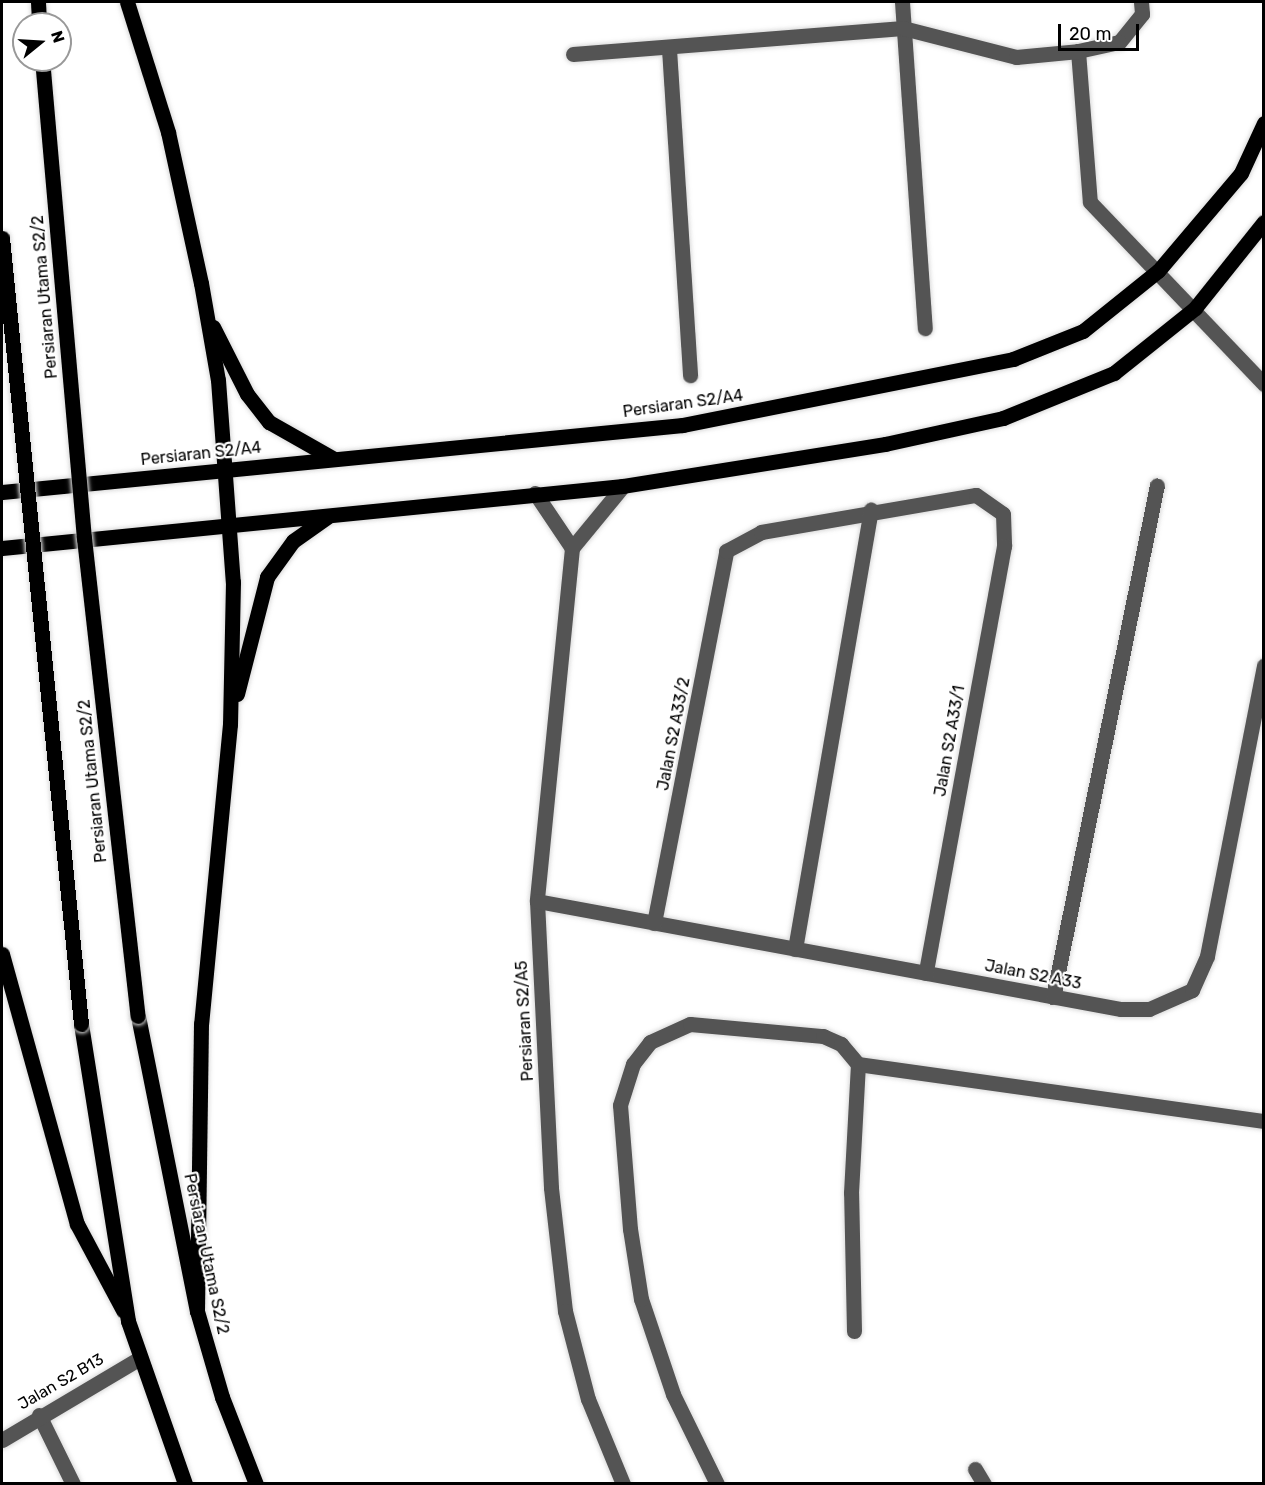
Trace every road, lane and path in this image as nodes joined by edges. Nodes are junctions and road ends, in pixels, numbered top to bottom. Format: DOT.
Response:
graph roads {
  1 [pos="127,2"];
  2 [pos="902,2"];
  3 [pos="1141,2"];
  4 [pos="903,28"];
  5 [pos="669,49"];
  6 [pos="1078,51"];
  7 [pos="573,54"];
  8 [pos="44,72"];
  9 [pos="1263,123"];
  10 [pos="1263,222"];
  11 [pos="2,238"];
  12 [pos="1158,271"];
  13 [pos="1195,308"];
  14 [pos="206,313"];
  15 [pos="925,327"];
  16 [pos="690,375"];
  17 [pos="1263,384"];
  18 [pos="335,459"];
  19 [pos="226,470"];
  20 [pos="1157,485"];
  21 [pos="623,486"];
  22 [pos="2,492"];
  23 [pos="535,493"];
  24 [pos="871,510"];
  25 [pos="330,515"];
  26 [pos="228,525"];
  27 [pos="2,548"];
  28 [pos="572,548"];
  29 [pos="1263,666"];
  30 [pos="230,724"];
  31 [pos="537,902"];
  32 [pos="654,923"];
  33 [pos="795,949"];
  34 [pos="2,954"];
  35 [pos="926,973"];
  36 [pos="1053,997"];
  37 [pos="858,1064"];
  38 [pos="1263,1121"];
  39 [pos="197,1311"];
  40 [pos="128,1321"];
  41 [pos="855,1331"];
  42 [pos="140,1358"];
  43 [pos="39,1415"];
  44 [pos="2,1440"];
  45 [pos="975,1469"];
  46 [pos="73,1484"];
  47 [pos="185,1484"];
  48 [pos="256,1484"];
  49 [pos="623,1484"];
  50 [pos="717,1484"];
  51 [pos="984,1484"];
  1 -- 14 [label="main road"];
  2 -- 4 [label="street"];
  3 -- 6 [label="street"];
  4 -- 5 [label="street"];
  4 -- 6 [label="street"];
  4 -- 15 [label="street"];
  5 -- 7 [label="street"];
  5 -- 16 [label="street"];
  6 -- 12 [label="street"];
  8 -- 39 [label="main road, Persiaran Utama S2/2, bridge"];
  9 -- 12 [label="main road, Persiaran S2/A4"];
  10 -- 13 [label="main road"];
  11 -- 40 [label="main road, bridge"];
  12 -- 13 [label="street"];
  12 -- 18 [label="main road, Persiaran S2/A4"];
  13 -- 17 [label="street"];
  13 -- 21 [label="main road"];
  14 -- 18 [label="main road"];
  14 -- 19 [label="main road"];
  18 -- 19 [label="main road, Persiaran S2/A4"];
  19 -- 22 [label="main road, Persiaran S2/A4"];
  19 -- 26 [label="main road"];
  20 -- 36 [label="street"];
  21 -- 23 [label="main road"];
  21 -- 28 [label="street"];
  23 -- 25 [label="main road"];
  23 -- 28 [label="street"];
  24 -- 32 [label="street, Jalan S2 A33/2"];
  24 -- 33 [label="street"];
  24 -- 35 [label="street, Jalan S2 A33/1"];
  25 -- 26 [label="main road"];
  25 -- 30 [label="main road"];
  26 -- 27 [label="main road"];
  26 -- 30 [label="main road"];
  28 -- 31 [label="street, Persiaran S2/A5"];
  29 -- 36 [label="street, Jalan S2 A33"];
  30 -- 39 [label="main road"];
  31 -- 32 [label="street, Jalan S2 A33"];
  31 -- 49 [label="street, Persiaran S2/A5"];
  32 -- 33 [label="street, Jalan S2 A33"];
  33 -- 35 [label="street, Jalan S2 A33"];
  34 -- 40 [label="main road"];
  35 -- 36 [label="street, Jalan S2 A33"];
  37 -- 38 [label="street"];
  37 -- 41 [label="street"];
  37 -- 50 [label="street"];
  39 -- 48 [label="main road, Persiaran Utama S2/2"];
  40 -- 42 [label="main road"];
  42 -- 43 [label="street, Jalan S2 B13"];
  42 -- 47 [label="main road"];
  43 -- 44 [label="street, Jalan S2 B13"];
  43 -- 46 [label="street"];
  45 -- 51 [label="street"];
}
